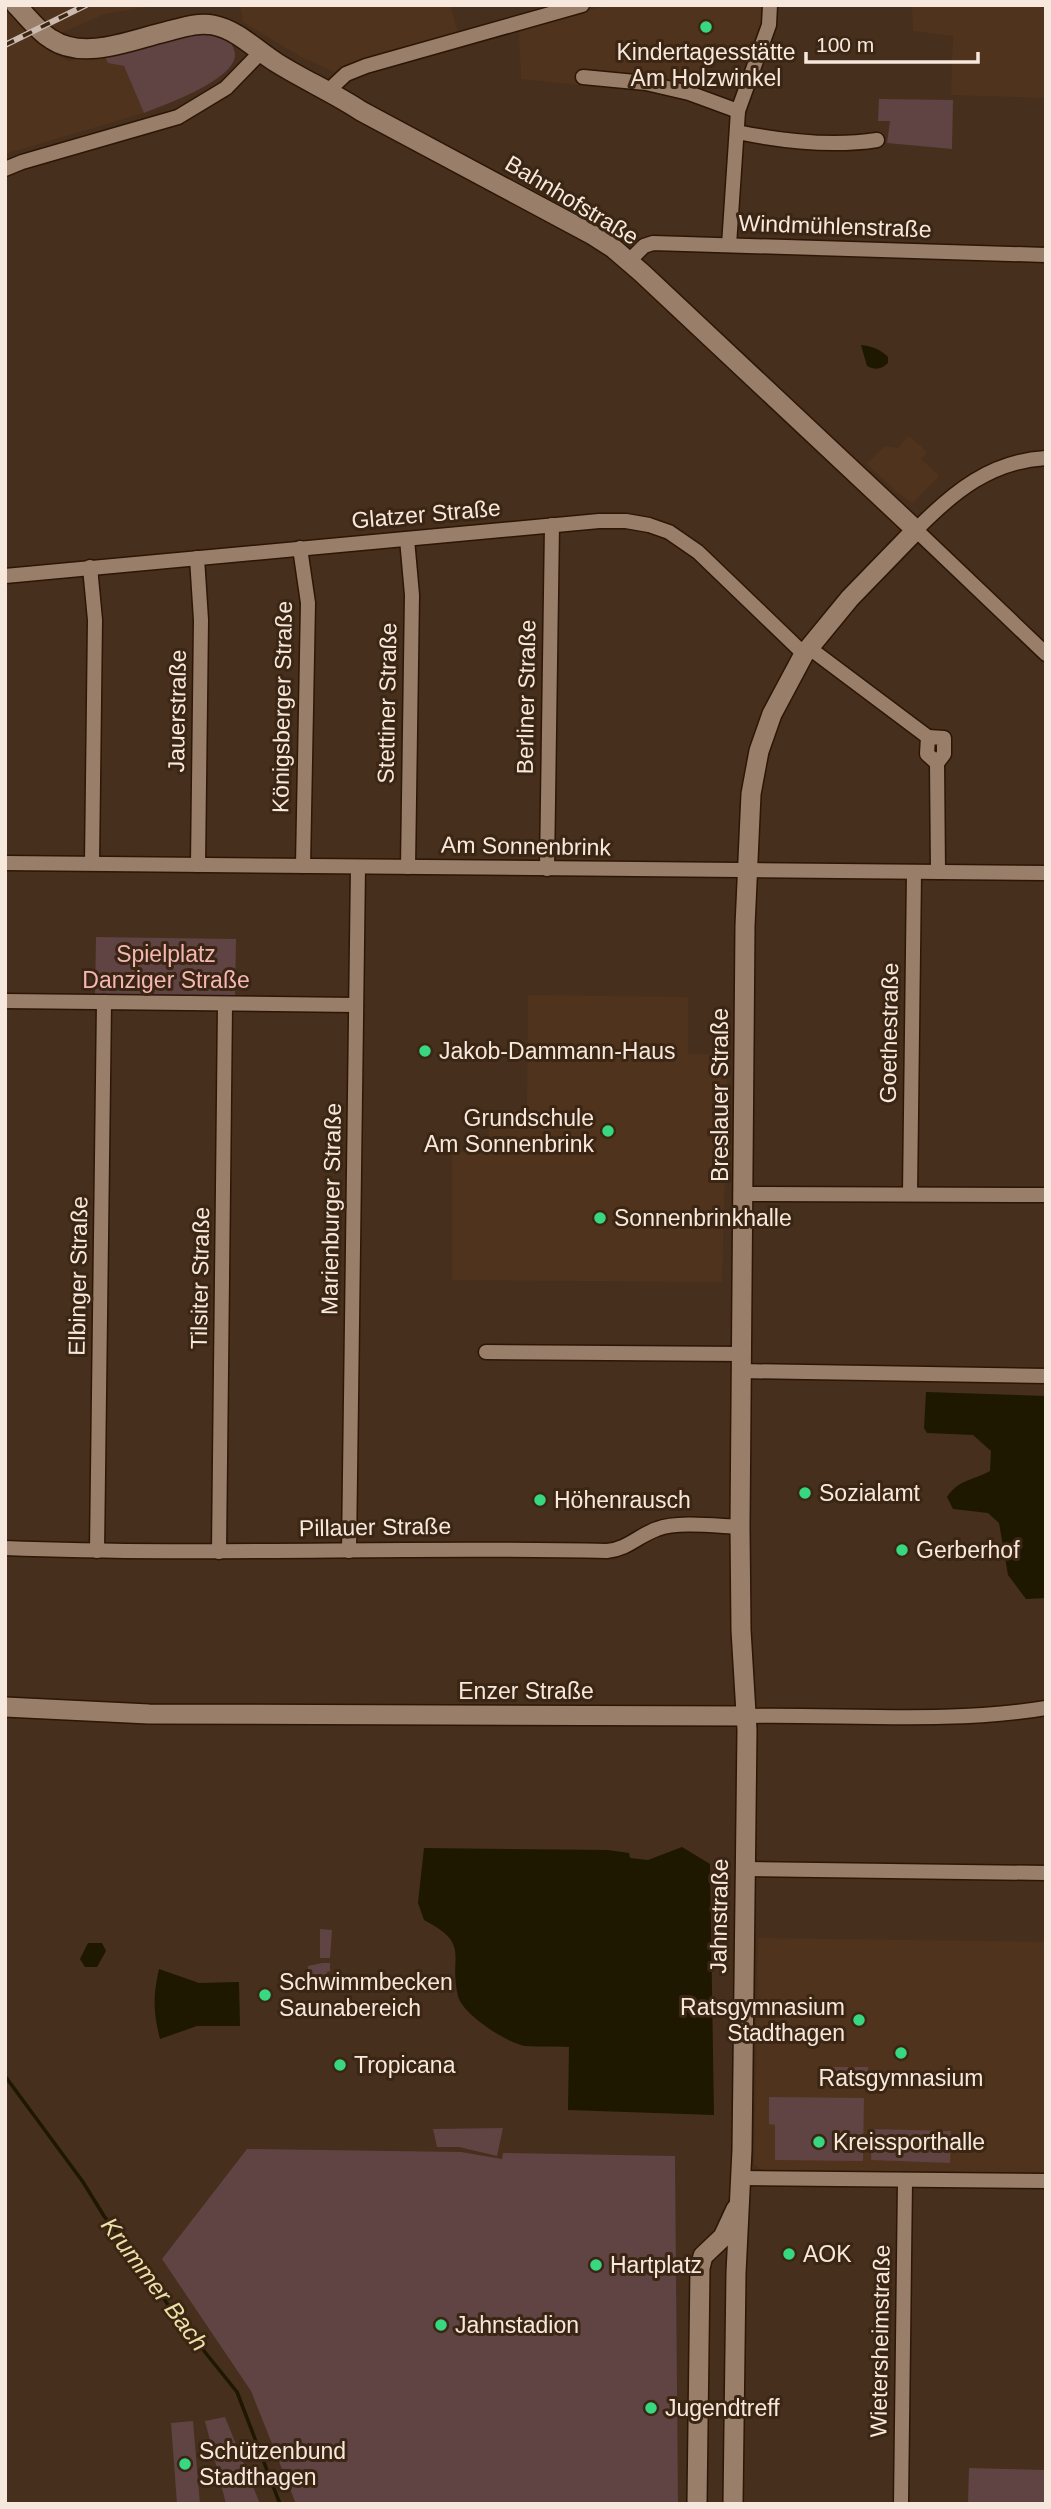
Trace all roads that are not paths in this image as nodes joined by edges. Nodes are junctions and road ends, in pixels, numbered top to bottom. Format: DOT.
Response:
graph roads {
  1 [pos="16,5"];
  2 [pos="582,5"];
  3 [pos="770,5"];
  4 [pos="261,52"];
  5 [pos="583,77"];
  6 [pos="329,90"];
  7 [pos="738,111"];
  8 [pos="737,132"];
  9 [pos="877,140"];
  10 [pos="5,169"];
  11 [pos="729,245"];
  12 [pos="1046,255"];
  13 [pos="629,261"];
  14 [pos="1046,458"];
  15 [pos="552,525"];
  16 [pos="916,530"];
  17 [pos="407,539"];
  18 [pos="300,548"];
  19 [pos="197,558"];
  20 [pos="90,567"];
  21 [pos="5,576"];
  22 [pos="806,650"];
  23 [pos="1046,654"];
  24 [pos="5,863"];
  25 [pos="92,863"];
  26 [pos="198,865"];
  27 [pos="303,866"];
  28 [pos="358,867"];
  29 [pos="408,867"];
  30 [pos="547,869"];
  31 [pos="746,871"];
  32 [pos="914,872"];
  33 [pos="938,872"];
  34 [pos="1046,873"];
  35 [pos="5,1001"];
  36 [pos="104,1002"];
  37 [pos="225,1005"];
  38 [pos="356,1005"];
  39 [pos="743,1194"];
  40 [pos="910,1194"];
  41 [pos="1046,1195"];
  42 [pos="486,1352"];
  43 [pos="742,1363"];
  44 [pos="1046,1376"];
  45 [pos="740,1527"];
  46 [pos="5,1548"];
  47 [pos="97,1551"];
  48 [pos="349,1551"];
  49 [pos="219,1552"];
  50 [pos="5,1707"];
  51 [pos="1046,1708"];
  52 [pos="745,1716"];
  53 [pos="745,1869"];
  54 [pos="1046,1873"];
  55 [pos="741,2178"];
  56 [pos="905,2180"];
  57 [pos="1046,2180"];
  58 [pos="740,2202"];
  59 [pos="712,2247"];
  60 [pos="737,2258"];
  61 [pos="697,2504"];
  62 [pos="733,2504"];
  63 [pos="901,2504"];
  1 -- 4 [label="main road, Bahnhofstraße"];
  2 -- 6 [label="street"];
  3 -- 7 [label="street"];
  4 -- 6 [label="main road, Bahnhofstraße"];
  4 -- 10 [label="street"];
  5 -- 7 [label="street"];
  6 -- 13 [label="main road, Bahnhofstraße"];
  7 -- 8 [label="street"];
  8 -- 9 [label="street"];
  8 -- 11 [label="street"];
  11 -- 12 [label="street, Windmühlenstraße"];
  11 -- 13 [label="street, Windmühlenstraße"];
  13 -- 16 [label="main road, Bahnhofstraße"];
  14 -- 16 [label="street"];
  15 -- 17 [label="street, Glatzer Straße"];
  15 -- 22 [label="street, Glatzer Straße"];
  15 -- 30 [label="street, Berliner Straße"];
  16 -- 22 [label="main road, Breslauer Straße"];
  16 -- 23 [label="street, Bahnhofstraße"];
  17 -- 18 [label="street, Glatzer Straße"];
  17 -- 29 [label="street, Stettiner Straße"];
  18 -- 19 [label="street, Glatzer Straße"];
  18 -- 27 [label="street, Königsberger Straße"];
  19 -- 20 [label="street, Glatzer Straße"];
  19 -- 26 [label="street, Jauerstraße"];
  20 -- 21 [label="street, Glatzer Straße"];
  20 -- 25 [label="street"];
  22 -- 31 [label="main road, Breslauer Straße"];
  22 -- 33 [label="street, Glatzer Straße"];
  24 -- 25 [label="street, Am Sonnenbrink"];
  25 -- 26 [label="street, Am Sonnenbrink"];
  26 -- 27 [label="street, Am Sonnenbrink"];
  27 -- 28 [label="street, Am Sonnenbrink"];
  28 -- 29 [label="street, Am Sonnenbrink"];
  28 -- 38 [label="street, Marienburger Straße"];
  29 -- 30 [label="street, Am Sonnenbrink"];
  30 -- 31 [label="street, Am Sonnenbrink"];
  31 -- 32 [label="street, Am Sonnenbrink"];
  31 -- 39 [label="main road, Breslauer Straße"];
  32 -- 33 [label="street, Am Sonnenbrink"];
  32 -- 40 [label="street, Goethestraße"];
  33 -- 34 [label="street, Am Sonnenbrink"];
  35 -- 36 [label="street"];
  36 -- 37 [label="street"];
  36 -- 47 [label="street, Elbinger Straße"];
  37 -- 38 [label="street"];
  37 -- 49 [label="street, Tilsiter Straße"];
  38 -- 48 [label="street, Marienburger Straße"];
  39 -- 40 [label="street"];
  39 -- 43 [label="main road, Breslauer Straße"];
  40 -- 41 [label="street"];
  42 -- 43 [label="street"];
  43 -- 44 [label="street"];
  43 -- 45 [label="main road, Breslauer Straße"];
  45 -- 48 [label="street, Pillauer Straße"];
  45 -- 52 [label="main road, Breslauer Straße"];
  46 -- 47 [label="street, Pillauer Straße"];
  47 -- 49 [label="street, Pillauer Straße"];
  48 -- 49 [label="street, Pillauer Straße"];
  50 -- 52 [label="main road, Enzer Straße"];
  51 -- 52 [label="street, Enzer Straße"];
  52 -- 53 [label="main road, Jahnstraße"];
  53 -- 54 [label="street"];
  53 -- 55 [label="main road, Jahnstraße"];
  55 -- 56 [label="street"];
  55 -- 58 [label="main road, Jahnstraße"];
  56 -- 57 [label="street"];
  56 -- 63 [label="street, Wietersheimstraße"];
  58 -- 59 [label="main road, Jahnstraße"];
  58 -- 60 [label="main road, Jahnstraße"];
  59 -- 60 [label="main road"];
  59 -- 61 [label="main road, Jahnstraße"];
  60 -- 62 [label="main road, Jahnstraße"];
}
